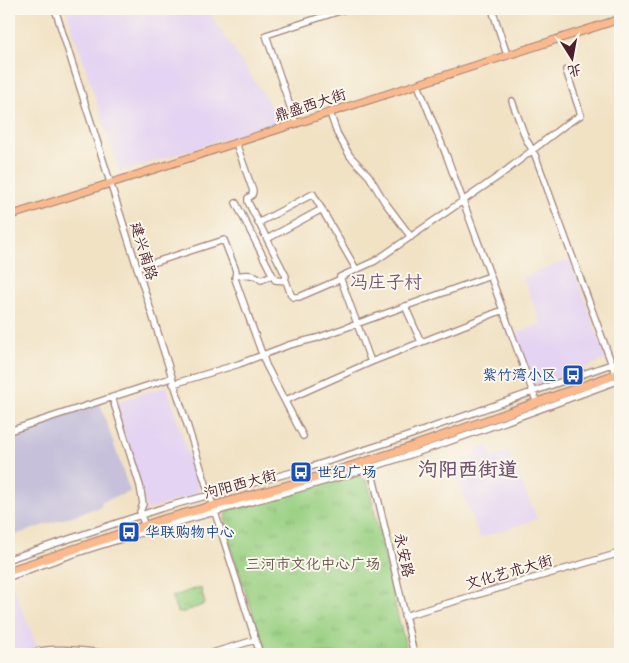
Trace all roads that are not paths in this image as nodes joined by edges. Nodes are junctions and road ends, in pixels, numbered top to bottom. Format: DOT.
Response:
graph roads {
  1 [pos="55,9"];
  2 [pos="346,9"];
  3 [pos="492,9"];
  4 [pos="620,19"];
  5 [pos="507,56"];
  6 [pos="566,70"];
  7 [pos="418,84"];
  8 [pos="512,101"];
  9 [pos="330,113"];
  10 [pos="296,124"];
  11 [pos="236,143"];
  12 [pos="532,150"];
  13 [pos="110,184"];
  14 [pos="463,201"];
  15 [pos="236,203"];
  16 [pos="322,209"];
  17 [pos="9,216"];
  18 [pos="258,223"];
  19 [pos="411,237"];
  20 [pos="267,239"];
  21 [pos="136,268"];
  22 [pos="356,269"];
  23 [pos="272,275"];
  24 [pos="236,276"];
  25 [pos="490,276"];
  26 [pos="341,279"];
  27 [pos="285,280"];
  28 [pos="405,306"];
  29 [pos="502,310"];
  30 [pos="358,322"];
  31 [pos="420,342"];
  32 [pos="262,355"];
  33 [pos="370,362"];
  34 [pos="618,369"];
  35 [pos="620,380"];
  36 [pos="172,381"];
  37 [pos="534,395"];
  38 [pos="112,397"];
  39 [pos="286,400"];
  40 [pos="9,431"];
  41 [pos="303,436"];
  42 [pos="370,464"];
  43 [pos="211,503"];
  44 [pos="142,518"];
  45 [pos="620,553"];
  46 [pos="9,559"];
  47 [pos="9,566"];
  48 [pos="9,571"];
  49 [pos="9,577"];
  50 [pos="404,616"];
  51 [pos="255,640"];
  52 [pos="27,654"];
  53 [pos="115,654"];
  54 [pos="149,654"];
  55 [pos="168,654"];
  56 [pos="208,654"];
  57 [pos="260,654"];
  58 [pos="414,654"];
  1 -- 13 [label="street, 建兴南路"];
  2 -- 10 [label="street"];
  3 -- 5 [label="street"];
  4 -- 5 [label="main road, 鼎盛西大街"];
  5 -- 7 [label="main road, 鼎盛西大街"];
  6 -- 12 [label="street"];
  7 -- 9 [label="main road, 鼎盛西大街"];
  7 -- 14 [label="street"];
  8 -- 12 [label="street"];
  9 -- 10 [label="main road, 鼎盛西大街"];
  9 -- 19 [label="street"];
  10 -- 11 [label="main road, 鼎盛西大街"];
  11 -- 13 [label="main road, 鼎盛西大街"];
  11 -- 18 [label="street"];
  12 -- 14 [label="street"];
  12 -- 34 [label="street"];
  13 -- 17 [label="main road, 鼎盛西大街"];
  13 -- 21 [label="street, 建兴南路"];
  14 -- 19 [label="street"];
  14 -- 25 [label="street"];
  15 -- 23 [label="street"];
  16 -- 18 [label="street"];
  16 -- 20 [label="street"];
  16 -- 22 [label="street"];
  18 -- 20 [label="street"];
  19 -- 22 [label="street"];
  20 -- 27 [label="street"];
  21 -- 24 [label="street"];
  21 -- 36 [label="street, 建兴南路"];
  22 -- 26 [label="street"];
  23 -- 24 [label="street"];
  23 -- 27 [label="street"];
  24 -- 32 [label="street"];
  25 -- 28 [label="street"];
  25 -- 29 [label="street"];
  26 -- 27 [label="street"];
  26 -- 30 [label="street"];
  28 -- 30 [label="street"];
  28 -- 31 [label="street"];
  29 -- 31 [label="street"];
  29 -- 37 [label="street"];
  30 -- 32 [label="street"];
  30 -- 33 [label="street"];
  31 -- 33 [label="street"];
  32 -- 36 [label="street"];
  32 -- 39 [label="street"];
  33 -- 39 [label="street"];
  34 -- 37 [label="highway, 泃阳西大街"];
  34 -- 42 [label="highway, 泃阳西大街"];
  35 -- 42 [label="street"];
  36 -- 38 [label="street"];
  36 -- 43 [label="street, 建兴南路"];
  37 -- 43 [label="highway, 泃阳西大街"];
  38 -- 40 [label="street"];
  38 -- 44 [label="street"];
  39 -- 41 [label="street"];
  42 -- 43 [label="highway, 泃阳西大街"];
  42 -- 50 [label="street, 永安路"];
  43 -- 44 [label="highway, 泃阳西大街"];
  43 -- 48 [label="highway, 泃阳西大街"];
  43 -- 49 [label="street"];
  43 -- 51 [label="street, 建兴南路"];
  44 -- 46 [label="street"];
  44 -- 47 [label="highway, 泃阳西大街"];
  45 -- 50 [label="street, 文化艺术大街"];
  50 -- 58 [label="street, 永安路"];
  51 -- 56 [label="street"];
  51 -- 57 [label="street, 建兴南路"];
  52 -- 53 [label="street"];
  54 -- 55 [label="street"];
}
